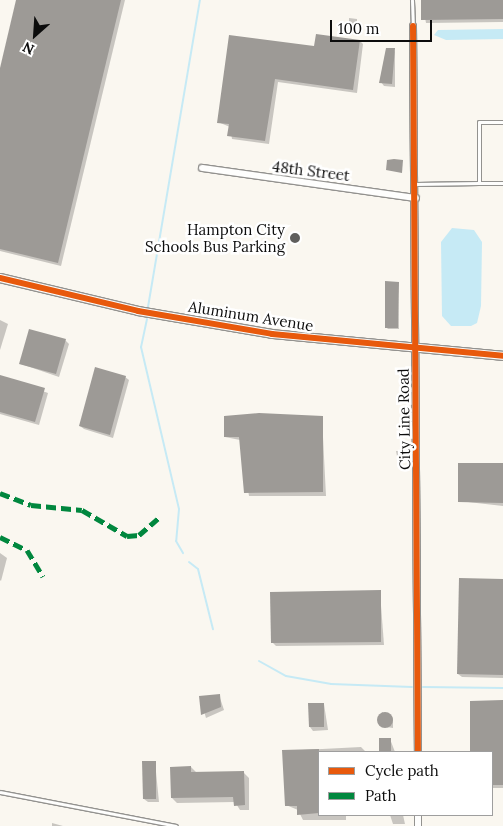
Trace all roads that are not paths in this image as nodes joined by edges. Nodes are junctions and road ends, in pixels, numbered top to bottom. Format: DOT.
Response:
graph roads {
  1 [pos="412,0"];
  2 [pos="413,26"];
  3 [pos="503,122"];
  4 [pos="202,168"];
  5 [pos="479,183"];
  6 [pos="416,184"];
  7 [pos="503,184"];
  8 [pos="416,198"];
  9 [pos="0,278"];
  10 [pos="415,350"];
  11 [pos="503,356"];
  12 [pos="418,751"];
  13 [pos="0,792"];
  14 [pos="176,826"];
  1 -- 2 [label="lane"];
  2 -- 6 [label="street, City Line Road"];
  3 -- 5 [label="lane"];
  4 -- 8 [label="street, 48th Street"];
  5 -- 6 [label="lane"];
  5 -- 7 [label="lane"];
  6 -- 8 [label="street, City Line Road"];
  8 -- 10 [label="street, City Line Road"];
  9 -- 10 [label="street, Aluminum Avenue"];
  10 -- 11 [label="street, Aluminum Avenue"];
  10 -- 12 [label="street, City Line Road"];
  13 -- 14 [label="lane"];
}
